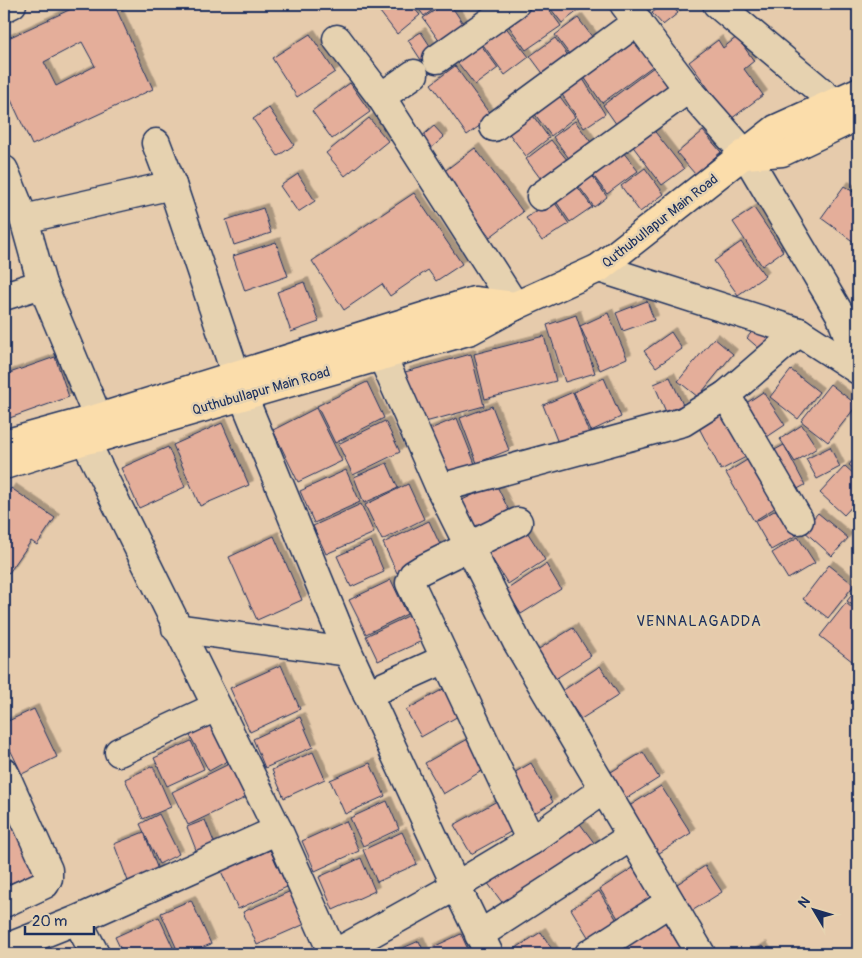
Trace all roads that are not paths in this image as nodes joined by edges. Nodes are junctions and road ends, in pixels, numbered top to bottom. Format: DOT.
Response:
graph roads {
  1 [pos="12,4"];
  2 [pos="516,4"];
  3 [pos="717,4"];
  4 [pos="4,8"];
  5 [pos="631,12"];
  6 [pos="337,38"];
  7 [pos="437,59"];
  8 [pos="414,74"];
  9 [pos="688,89"];
  10 [pos="382,97"];
  11 [pos="847,98"];
  12 [pos="858,116"];
  13 [pos="494,128"];
  14 [pos="156,143"];
  15 [pos="746,155"];
  16 [pos="4,170"];
  17 [pos="172,185"];
  18 [pos="541,196"];
  19 [pos="24,220"];
  20 [pos="599,268"];
  21 [pos="42,284"];
  22 [pos="4,296"];
  23 [pos="515,306"];
  24 [pos="799,332"];
  25 [pos="382,356"];
  26 [pos="858,362"];
  27 [pos="858,370"];
  28 [pos="239,385"];
  29 [pos="726,395"];
  30 [pos="91,429"];
  31 [pos="4,444"];
  32 [pos="4,465"];
  33 [pos="440,488"];
  34 [pos="799,520"];
  35 [pos="518,522"];
  36 [pos="469,547"];
  37 [pos="176,628"];
  38 [pos="348,652"];
  39 [pos="445,659"];
  40 [pos="367,694"];
  41 [pos="216,708"];
  42 [pos="119,752"];
  43 [pos="4,772"];
  44 [pos="604,789"];
  45 [pos="278,830"];
  46 [pos="632,836"];
  47 [pos="531,841"];
  48 [pos="456,886"];
  49 [pos="670,902"];
  50 [pos="4,903"];
  51 [pos="77,920"];
  52 [pos="484,945"];
  53 [pos="4,949"];
  54 [pos="95,954"];
  55 [pos="334,954"];
  56 [pos="589,954"];
  57 [pos="701,954"];
  1 -- 4 [label="street"];
  2 -- 7 [label="street"];
  3 -- 11 [label="street"];
  5 -- 9 [label="street"];
  5 -- 13 [label="street"];
  6 -- 10 [label="street"];
  8 -- 10 [label="street"];
  9 -- 15 [label="street"];
  9 -- 18 [label="street"];
  10 -- 23 [label="street"];
  11 -- 15 [label="main road, Quthubullapur Main Road"];
  12 -- 15 [label="main road"];
  14 -- 17 [label="street"];
  15 -- 20 [label="main road, Quthubullapur Main Road"];
  15 -- 26 [label="street"];
  16 -- 19 [label="street"];
  17 -- 19 [label="street"];
  17 -- 28 [label="street"];
  19 -- 21 [label="street"];
  20 -- 23 [label="main road, Quthubullapur Main Road"];
  20 -- 24 [label="street"];
  21 -- 22 [label="street"];
  21 -- 30 [label="street"];
  23 -- 25 [label="main road, Quthubullapur Main Road"];
  23 -- 28 [label="main road, Quthubullapur Main Road"];
  24 -- 27 [label="street"];
  24 -- 29 [label="street"];
  25 -- 28 [label="main road, Quthubullapur Main Road"];
  25 -- 33 [label="street"];
  28 -- 30 [label="main road, Quthubullapur Main Road"];
  28 -- 38 [label="street"];
  29 -- 33 [label="street"];
  29 -- 34 [label="street"];
  30 -- 31 [label="main road, Quthubullapur Main Road"];
  30 -- 32 [label="main road, Quthubullapur Main Road"];
  30 -- 37 [label="street"];
  33 -- 36 [label="street"];
  35 -- 36 [label="street"];
  36 -- 39 [label="street"];
  36 -- 44 [label="street"];
  37 -- 38 [label="street"];
  37 -- 41 [label="street"];
  38 -- 40 [label="street"];
  39 -- 40 [label="street"];
  39 -- 47 [label="street"];
  40 -- 48 [label="street"];
  41 -- 42 [label="street"];
  41 -- 45 [label="street"];
  43 -- 50 [label="street"];
  44 -- 46 [label="street"];
  44 -- 47 [label="street"];
  45 -- 51 [label="street"];
  45 -- 55 [label="street"];
  46 -- 49 [label="street"];
  46 -- 52 [label="street"];
  47 -- 48 [label="street"];
  48 -- 52 [label="street"];
  48 -- 55 [label="street"];
  49 -- 56 [label="street"];
  49 -- 57 [label="street"];
  51 -- 53 [label="street"];
  51 -- 54 [label="street"];
}
